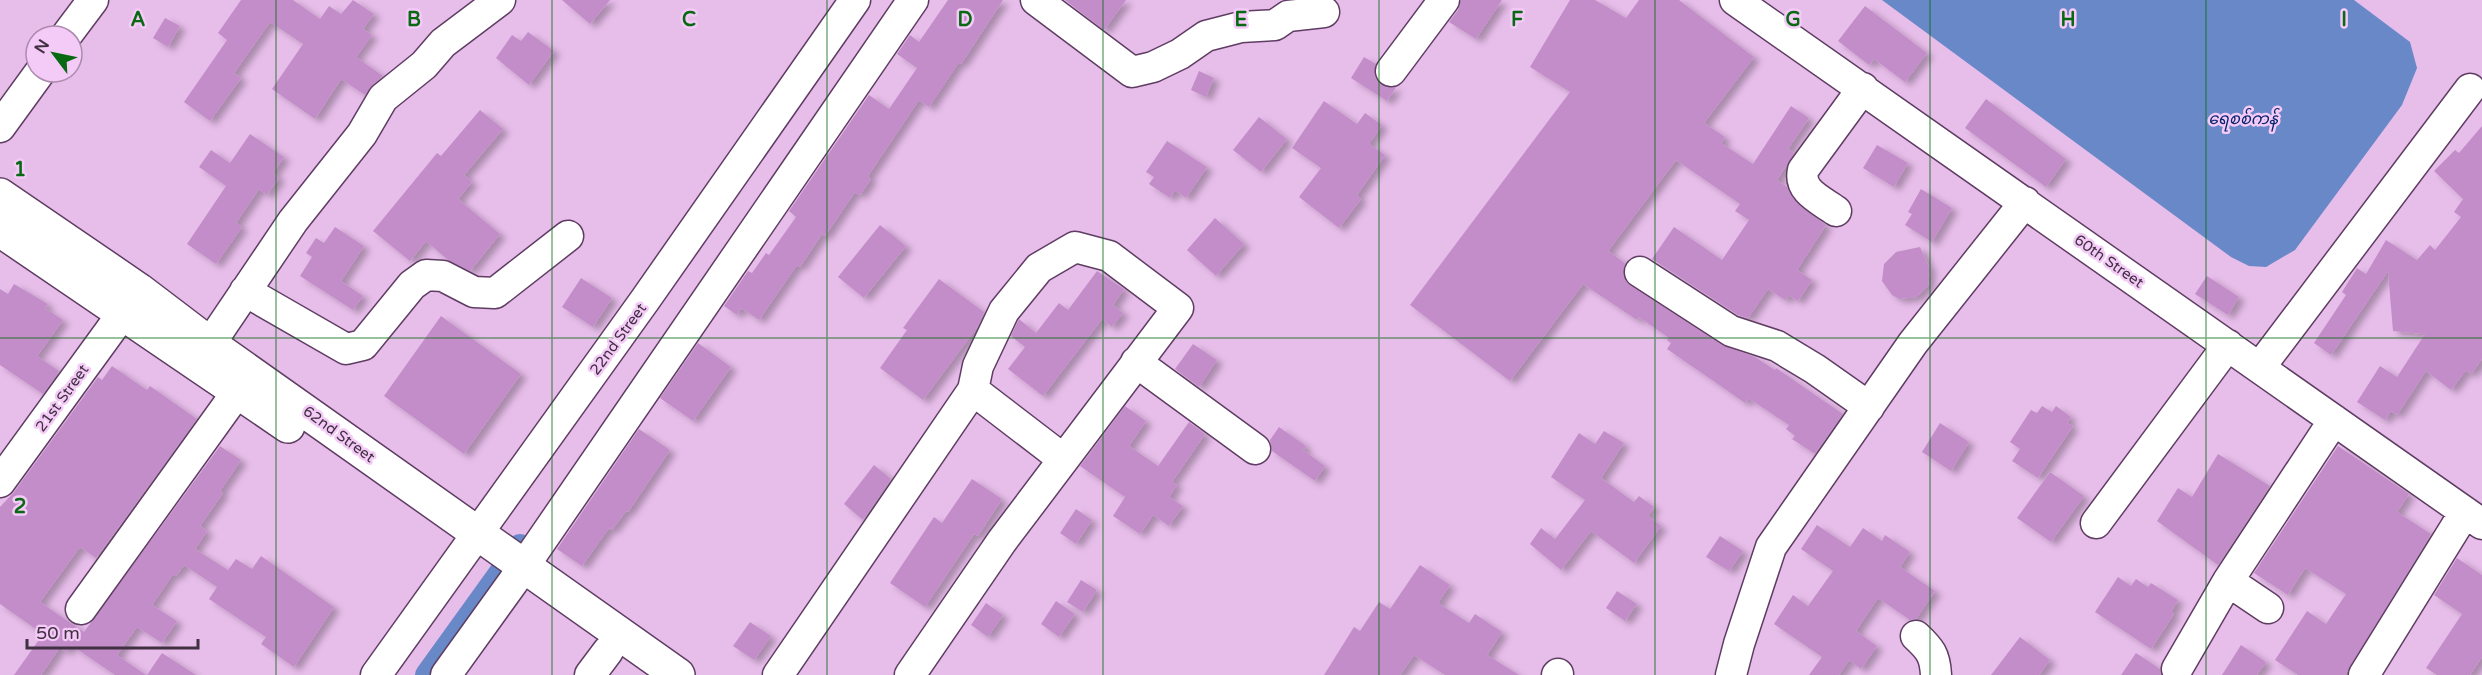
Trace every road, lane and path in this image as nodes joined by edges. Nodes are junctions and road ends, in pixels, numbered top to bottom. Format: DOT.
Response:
graph roads {
  1 [pos="93,0"];
  2 [pos="500,0"];
  3 [pos="855,0"];
  4 [pos="913,0"];
  5 [pos="1036,0"];
  6 [pos="1444,0"];
  7 [pos="1735,0"];
  8 [pos="1324,12"];
  9 [pos="75,24"];
  10 [pos="1391,71"];
  11 [pos="31,84"];
  12 [pos="1863,88"];
  13 [pos="2478,90"];
  14 [pos="0,127"];
  15 [pos="0,195"];
  16 [pos="2025,202"];
  17 [pos="1836,211"];
  18 [pos="0,230"];
  19 [pos="568,236"];
  20 [pos="1640,272"];
  21 [pos="245,291"];
  22 [pos="123,313"];
  23 [pos="2228,345"];
  24 [pos="203,353"];
  25 [pos="1136,362"];
  26 [pos="2260,367"];
  27 [pos="973,390"];
  28 [pos="238,392"];
  29 [pos="1869,407"];
  30 [pos="2334,420"];
  31 [pos="1255,449"];
  32 [pos="1063,459"];
  33 [pos="3,473"];
  34 [pos="2474,518"];
  35 [pos="2096,523"];
  36 [pos="474,544"];
  37 [pos="515,572"];
  38 [pos="2228,581"];
  39 [pos="2268,608"];
  40 [pos="81,609"];
  41 [pos="1916,636"];
  42 [pos="599,663"];
  43 [pos="2177,669"];
  44 [pos="376,675"];
  45 [pos="446,675"];
  46 [pos="643,675"];
  47 [pos="678,675"];
  48 [pos="777,675"];
  49 [pos="910,675"];
  50 [pos="1731,675"];
  51 [pos="1936,675"];
  52 [pos="2364,675"];
  1 -- 9 [label="street"];
  2 -- 21 [label="street"];
  3 -- 36 [label="street, 22nd Street"];
  4 -- 37 [label="street"];
  5 -- 8 [label="street"];
  6 -- 10 [label="street"];
  7 -- 12 [label="street, 60th Street"];
  11 -- 14 [label="street"];
  12 -- 16 [label="street, 60th Street"];
  12 -- 17 [label="street"];
  13 -- 26 [label="street"];
  15 -- 24 [label="main road, 62nd Street"];
  16 -- 23 [label="street, 60th Street"];
  16 -- 29 [label="street"];
  18 -- 22 [label="main road, 62nd Street"];
  19 -- 21 [label="street"];
  20 -- 29 [label="street"];
  21 -- 24 [label="street"];
  22 -- 24 [label="main road, 62nd Street"];
  22 -- 33 [label="street, 21st Street"];
  23 -- 26 [label="street, 60th Street"];
  23 -- 35 [label="street"];
  24 -- 28 [label="main road, 62nd Street"];
  24 -- 36 [label="main road, 62nd Street"];
  25 -- 27 [label="street"];
  25 -- 31 [label="street"];
  25 -- 32 [label="street"];
  26 -- 30 [label="street, 60th Street"];
  27 -- 32 [label="street"];
  27 -- 48 [label="street"];
  28 -- 36 [label="main road, 62nd Street"];
  28 -- 40 [label="street"];
  29 -- 50 [label="street"];
  30 -- 34 [label="street, 60th Street"];
  30 -- 38 [label="street"];
  32 -- 49 [label="street"];
  34 -- 52 [label="street"];
  36 -- 37 [label="main road, 62nd Street"];
  36 -- 44 [label="street, 22nd Street"];
  37 -- 42 [label="main road, 62nd Street"];
  37 -- 45 [label="street"];
  37 -- 47 [label="main road, 62nd Street"];
  38 -- 39 [label="street"];
  38 -- 43 [label="street"];
  41 -- 51 [label="street"];
  42 -- 46 [label="main road, 62nd Street"];
}
